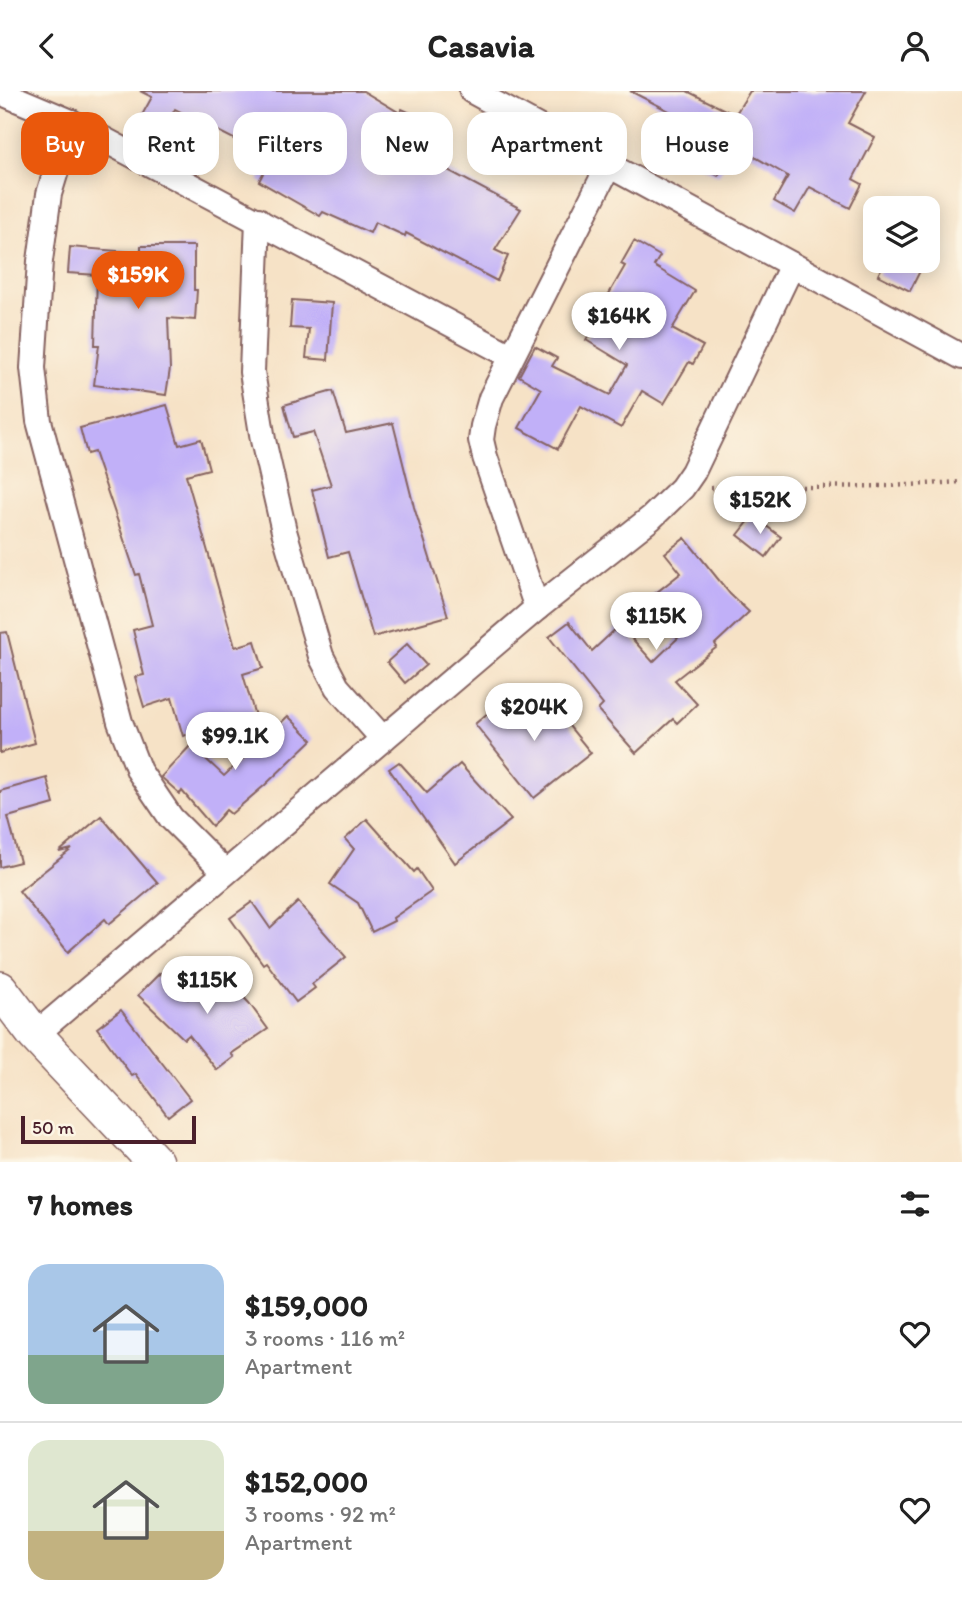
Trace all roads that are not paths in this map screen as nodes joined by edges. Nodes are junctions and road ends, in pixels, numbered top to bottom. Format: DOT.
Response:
graph roads {
  1 [pos="472,91"];
  2 [pos="0,92"];
  3 [pos="47,112"];
  4 [pos="511,112"];
  5 [pos="109,142"];
  6 [pos="55,175"];
  7 [pos="604,175"];
  8 [pos="627,175"];
  9 [pos="258,220"];
  10 [pos="792,265"];
  11 [pos="511,356"];
  12 [pos="962,357"];
  13 [pos="537,608"];
  14 [pos="383,739"];
  15 [pos="224,871"];
  16 [pos="0,989"];
  17 [pos="35,1035"];
  18 [pos="155,1162"];
  1 -- 4 [label="street"];
  2 -- 3 [label="street"];
  5 -- 9 [label="street"];
  6 -- 15 [label="street"];
  7 -- 11 [label="street"];
  8 -- 10 [label="street"];
  9 -- 11 [label="street"];
  9 -- 14 [label="street"];
  10 -- 12 [label="street"];
  10 -- 13 [label="street"];
  11 -- 13 [label="street"];
  13 -- 14 [label="street"];
  14 -- 15 [label="street"];
  15 -- 17 [label="street"];
  16 -- 17 [label="street"];
  17 -- 18 [label="street"];
}
